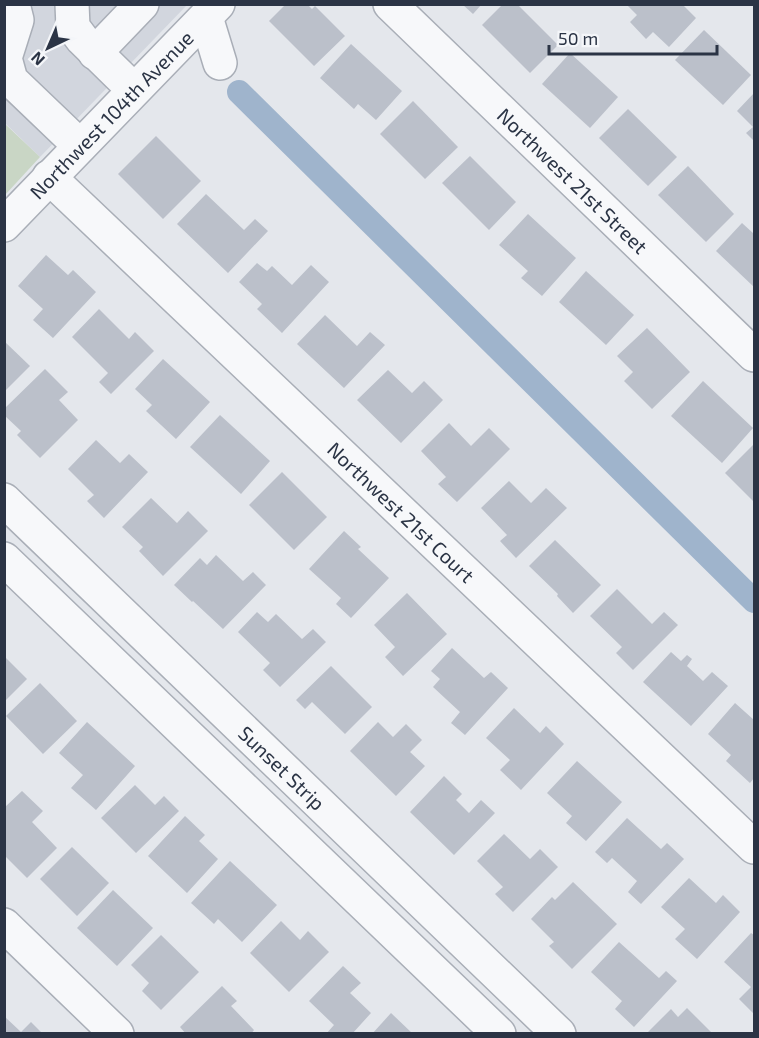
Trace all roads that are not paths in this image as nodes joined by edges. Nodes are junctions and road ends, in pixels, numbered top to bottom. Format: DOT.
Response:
graph roads {
  1 [pos="13,4"];
  2 [pos="72,4"];
  3 [pos="142,4"];
  4 [pos="390,4"];
  5 [pos="212,11"];
  6 [pos="95,53"];
  7 [pos="220,63"];
  8 [pos="8,77"];
  9 [pos="134,90"];
  10 [pos="80,146"];
  11 [pos="49,177"];
  12 [pos="4,225"];
  13 [pos="754,355"];
  14 [pos="4,500"];
  15 [pos="4,559"];
  16 [pos="754,847"];
  17 [pos="4,925"];
  18 [pos="117,1034"];
  19 [pos="499,1034"];
  20 [pos="559,1034"];
  1 -- 8 [label="street"];
  2 -- 6 [label="street"];
  3 -- 6 [label="street"];
  4 -- 13 [label="street, Northwest 21st Street"];
  5 -- 7 [label="street"];
  5 -- 9 [label="street, Northwest 104th Avenue"];
  6 -- 9 [label="street"];
  8 -- 10 [label="street"];
  9 -- 10 [label="street, Northwest 104th Avenue"];
  10 -- 11 [label="street, Northwest 104th Avenue"];
  11 -- 12 [label="street, Northwest 104th Avenue"];
  11 -- 16 [label="street, Northwest 21st Court"];
  14 -- 20 [label="street, Sunset Strip"];
  15 -- 19 [label="street"];
  17 -- 18 [label="street"];
}
